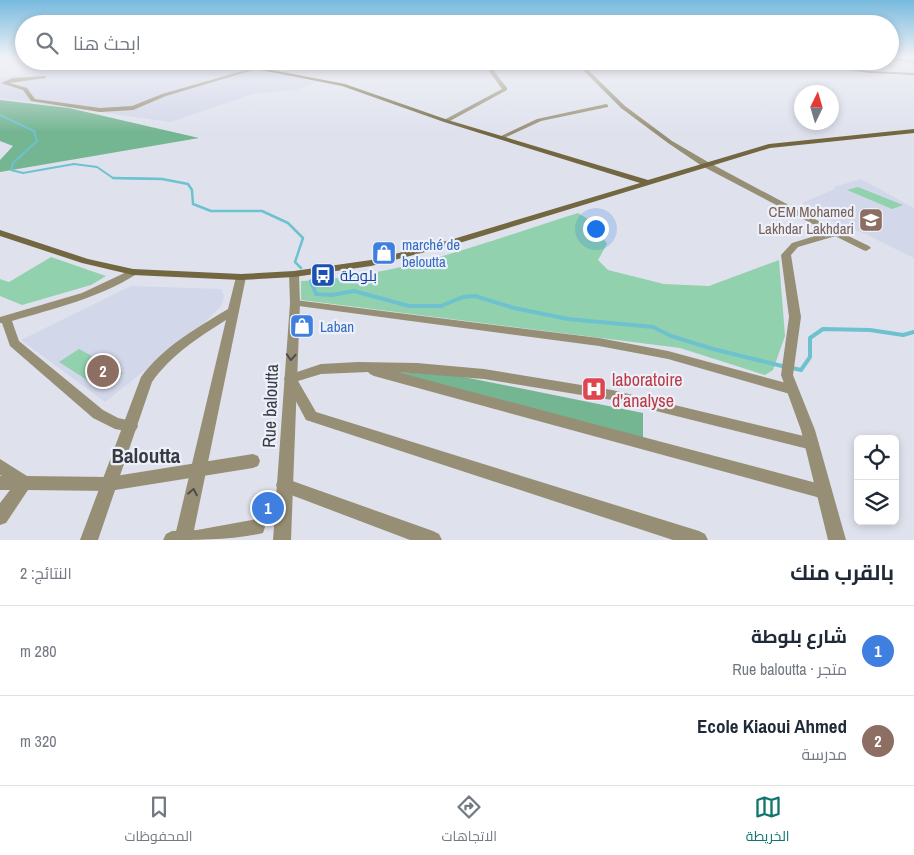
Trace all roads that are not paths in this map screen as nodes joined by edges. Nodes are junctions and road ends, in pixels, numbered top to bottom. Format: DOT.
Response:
graph roads {
  1 [pos="7,82"];
  2 [pos="209,82"];
  3 [pos="328,82"];
  4 [pos="500,82"];
  5 [pos="598,82"];
  6 [pos="606,106"];
  7 [pos="446,121"];
  8 [pos="914,131"];
  9 [pos="500,138"];
  10 [pos="705,164"];
  11 [pos="649,183"];
  12 [pos="836,232"];
  13 [pos="0,233"];
  14 [pos="866,248"];
  15 [pos="133,272"];
  16 [pos="294,274"];
  17 [pos="241,277"];
  18 [pos="295,303"];
  19 [pos="233,311"];
  20 [pos="3,319"];
  21 [pos="358,367"];
  22 [pos="788,375"];
  23 [pos="290,379"];
  24 [pos="131,426"];
  25 [pos="812,444"];
  26 [pos="253,461"];
  27 [pos="0,466"];
  28 [pos="197,470"];
  29 [pos="0,483"];
  30 [pos="24,483"];
  31 [pos="109,484"];
  32 [pos="284,485"];
  33 [pos="824,492"];
  34 [pos="0,517"];
  35 [pos="256,527"];
  36 [pos="179,539"];
  37 [pos="90,540"];
  38 [pos="282,540"];
  39 [pos="433,540"];
  40 [pos="699,540"];
  41 [pos="837,540"];
  1 -- 2 [label="street"];
  3 -- 7 [label="main road"];
  4 -- 7 [label="street"];
  5 -- 10 [label="street"];
  6 -- 9 [label="street"];
  7 -- 9 [label="main road"];
  8 -- 10 [label="main road"];
  9 -- 11 [label="main road"];
  10 -- 11 [label="main road"];
  10 -- 12 [label="street"];
  11 -- 16 [label="main road"];
  12 -- 14 [label="street"];
  12 -- 22 [label="street"];
  13 -- 15 [label="main road"];
  15 -- 17 [label="main road"];
  15 -- 20 [label="street"];
  16 -- 17 [label="main road"];
  16 -- 18 [label="street, Rue baloutta"];
  17 -- 19 [label="street"];
  18 -- 22 [label="street"];
  18 -- 23 [label="street, Rue baloutta, one-way"];
  19 -- 24 [label="street"];
  19 -- 28 [label="street"];
  20 -- 24 [label="street"];
  21 -- 23 [label="street"];
  21 -- 25 [label="street"];
  21 -- 33 [label="street"];
  22 -- 25 [label="street"];
  23 -- 32 [label="street, Rue baloutta"];
  23 -- 40 [label="street"];
  24 -- 31 [label="street"];
  25 -- 33 [label="street"];
  26 -- 28 [label="street"];
  27 -- 30 [label="street"];
  28 -- 31 [label="street"];
  36 -- 28 [label="street, one-way"];
  29 -- 30 [label="street"];
  30 -- 31 [label="street"];
  30 -- 34 [label="street"];
  31 -- 37 [label="street"];
  32 -- 38 [label="street, Rue baloutta"];
  32 -- 39 [label="street"];
  33 -- 41 [label="street"];
  35 -- 36 [label="street"];
}
